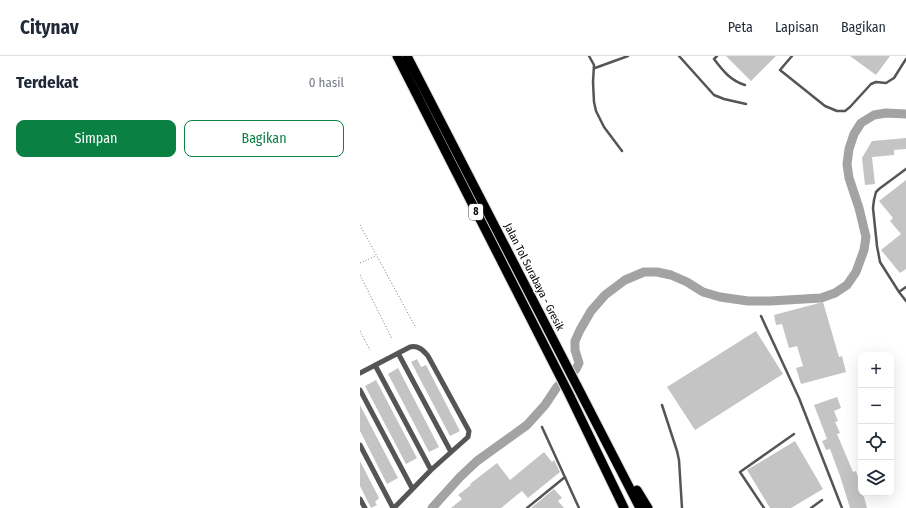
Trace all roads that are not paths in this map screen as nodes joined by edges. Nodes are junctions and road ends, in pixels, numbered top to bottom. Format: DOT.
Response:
graph roads {
  1 [pos="397,56"];
  2 [pos="407,56"];
  3 [pos="589,56"];
  4 [pos="628,56"];
  5 [pos="679,56"];
  6 [pos="717,56"];
  7 [pos="792,56"];
  8 [pos="906,59"];
  9 [pos="595,68"];
  10 [pos="744,86"];
  11 [pos="746,104"];
  12 [pos="622,151"];
  13 [pos="906,169"];
  14 [pos="906,287"];
  15 [pos="900,292"];
  16 [pos="906,301"];
  17 [pos="761,316"];
  18 [pos="398,353"];
  19 [pos="375,365"];
  20 [pos="360,373"];
  21 [pos="360,390"];
  22 [pos="662,405"];
  23 [pos="542,427"];
  24 [pos="794,434"];
  25 [pos="360,445"];
  26 [pos="608,445"];
  27 [pos="451,452"];
  28 [pos="431,470"];
  29 [pos="565,477"];
  30 [pos="412,488"];
  31 [pos="360,499"];
  32 [pos="822,500"];
  33 [pos="365,508"];
  34 [pos="394,508"];
  35 [pos="527,508"];
  36 [pos="579,508"];
  37 [pos="624,508"];
  38 [pos="640,508"];
  39 [pos="648,508"];
  40 [pos="682,508"];
  41 [pos="764,508"];
  42 [pos="811,508"];
  43 [pos="842,508"];
  1 -- 37 [label="highway, Jalan Tol Surabaya - Gresik / 8"];
  2 -- 26 [label="highway, Jalan Tol Surabaya - Gresik / 8"];
  3 -- 9 [label="lane"];
  4 -- 9 [label="lane"];
  5 -- 11 [label="lane"];
  6 -- 10 [label="lane"];
  7 -- 8 [label="lane"];
  9 -- 12 [label="lane"];
  13 -- 15 [label="lane"];
  14 -- 15 [label="lane"];
  15 -- 16 [label="lane"];
  17 -- 43 [label="lane"];
  18 -- 19 [label="street"];
  18 -- 27 [label="street"];
  18 -- 27 [label="street"];
  19 -- 20 [label="street"];
  19 -- 28 [label="street"];
  21 -- 30 [label="street"];
  22 -- 40 [label="lane"];
  23 -- 29 [label="lane"];
  24 -- 41 [label="lane"];
  25 -- 34 [label="street"];
  26 -- 38 [label="highway, Jalan Tol Surabaya - Gresik / 8"];
  26 -- 39 [label="highway"];
  27 -- 28 [label="street"];
  28 -- 30 [label="street"];
  29 -- 35 [label="lane"];
  29 -- 36 [label="lane"];
  30 -- 34 [label="street"];
  31 -- 33 [label="street"];
  32 -- 42 [label="lane"];
}
